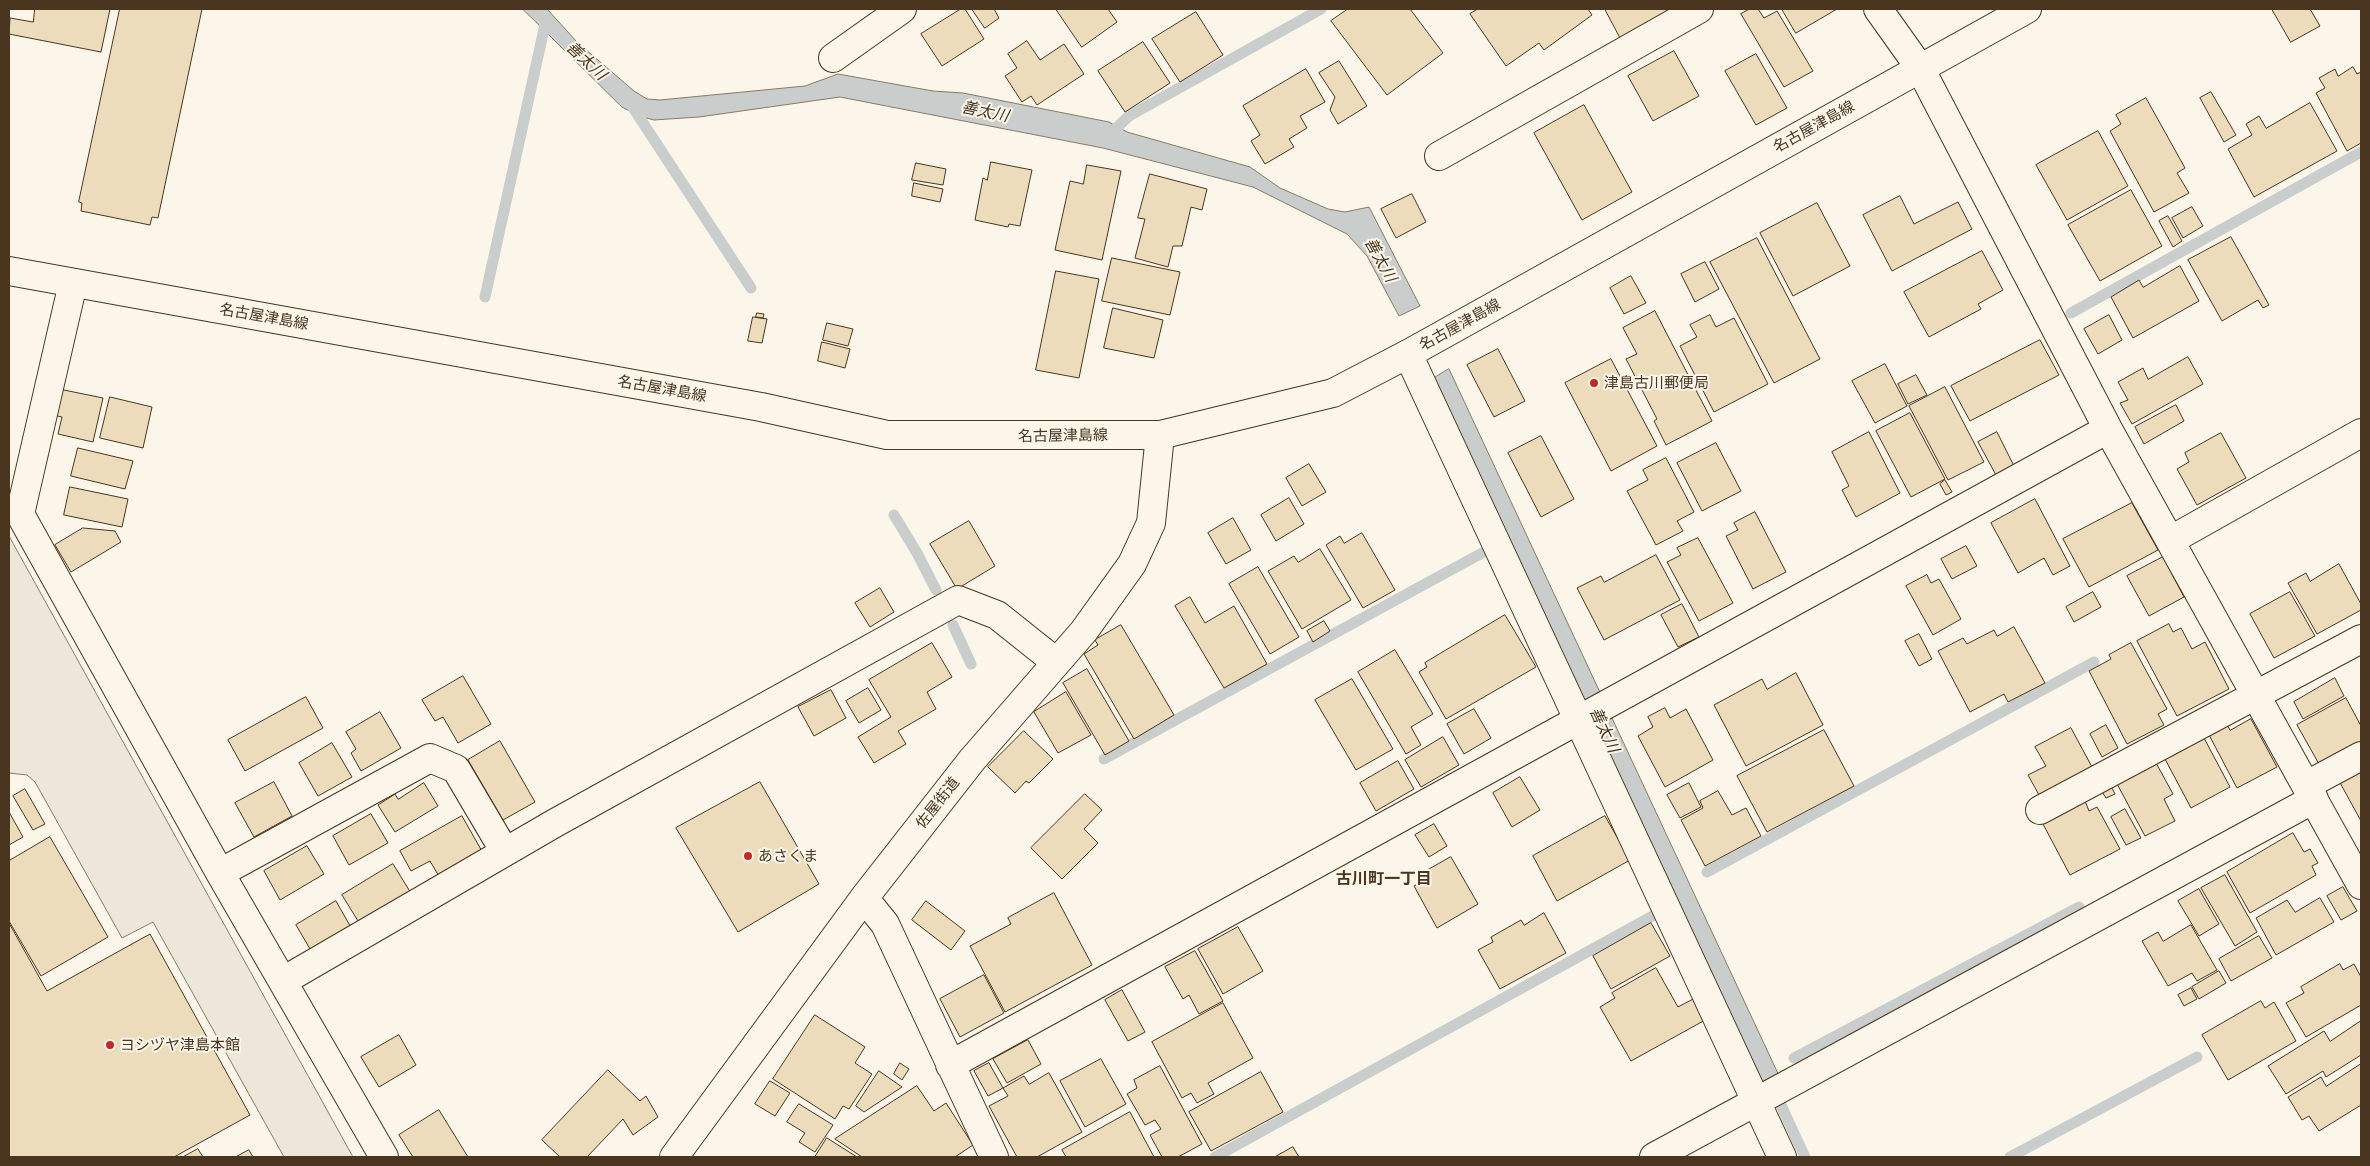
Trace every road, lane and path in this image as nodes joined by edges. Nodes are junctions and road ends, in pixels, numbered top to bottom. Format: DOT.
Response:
graph roads {
  1 [pos="902,9"];
  2 [pos="1699,9"];
  3 [pos="1878,9"];
  4 [pos="2027,9"];
  5 [pos="833,58"];
  6 [pos="1920,68"];
  7 [pos="1439,156"];
  8 [pos="9,271"];
  9 [pos="73,283"];
  10 [pos="1408,354"];
  11 [pos="2108,429"];
  12 [pos="2361,434"];
  13 [pos="1160,435"];
  14 [pos="2172,540"];
  15 [pos="2361,639"];
  16 [pos="1056,662"];
  17 [pos="2257,695"];
  18 [pos="1581,719"];
  19 [pos="2361,756"];
  20 [pos="2310,792"];
  21 [pos="2040,810"];
  22 [pos="505,852"];
  23 [pos="220,873"];
  24 [pos="2361,885"];
  25 [pos="864,898"];
  26 [pos="283,981"];
  27 [pos="950,1065"];
  28 [pos="1756,1102"];
  29 [pos="384,1157"];
  30 [pos="674,1157"];
  31 [pos="994,1157"];
  32 [pos="1654,1157"];
  33 [pos="1782,1157"];
  1 -- 5 [label="street"];
  2 -- 7 [label="street"];
  3 -- 6 [label="street"];
  4 -- 6 [label="street, 名古屋津島線"];
  6 -- 10 [label="street, 名古屋津島線"];
  6 -- 11 [label="street"];
  8 -- 9 [label="street, 名古屋津島線"];
  9 -- 13 [label="street, 名古屋津島線"];
  9 -- 23 [label="street"];
  10 -- 13 [label="street, 名古屋津島線"];
  10 -- 18 [label="street"];
  11 -- 14 [label="street"];
  11 -- 18 [label="street"];
  12 -- 14 [label="street"];
  13 -- 16 [label="street, 佐屋街道"];
  14 -- 17 [label="street"];
  15 -- 17 [label="street"];
  16 -- 22 [label="street"];
  16 -- 25 [label="street, 佐屋街道"];
  17 -- 20 [label="street"];
  17 -- 21 [label="street"];
  18 -- 27 [label="street"];
  18 -- 28 [label="street"];
  19 -- 20 [label="street"];
  20 -- 24 [label="street"];
  20 -- 28 [label="street"];
  22 -- 23 [label="street"];
  22 -- 26 [label="street"];
  23 -- 26 [label="street"];
  25 -- 27 [label="street"];
  25 -- 30 [label="street, 佐屋街道"];
  26 -- 29 [label="street"];
  27 -- 31 [label="street"];
  28 -- 32 [label="street"];
  28 -- 33 [label="street"];
}
